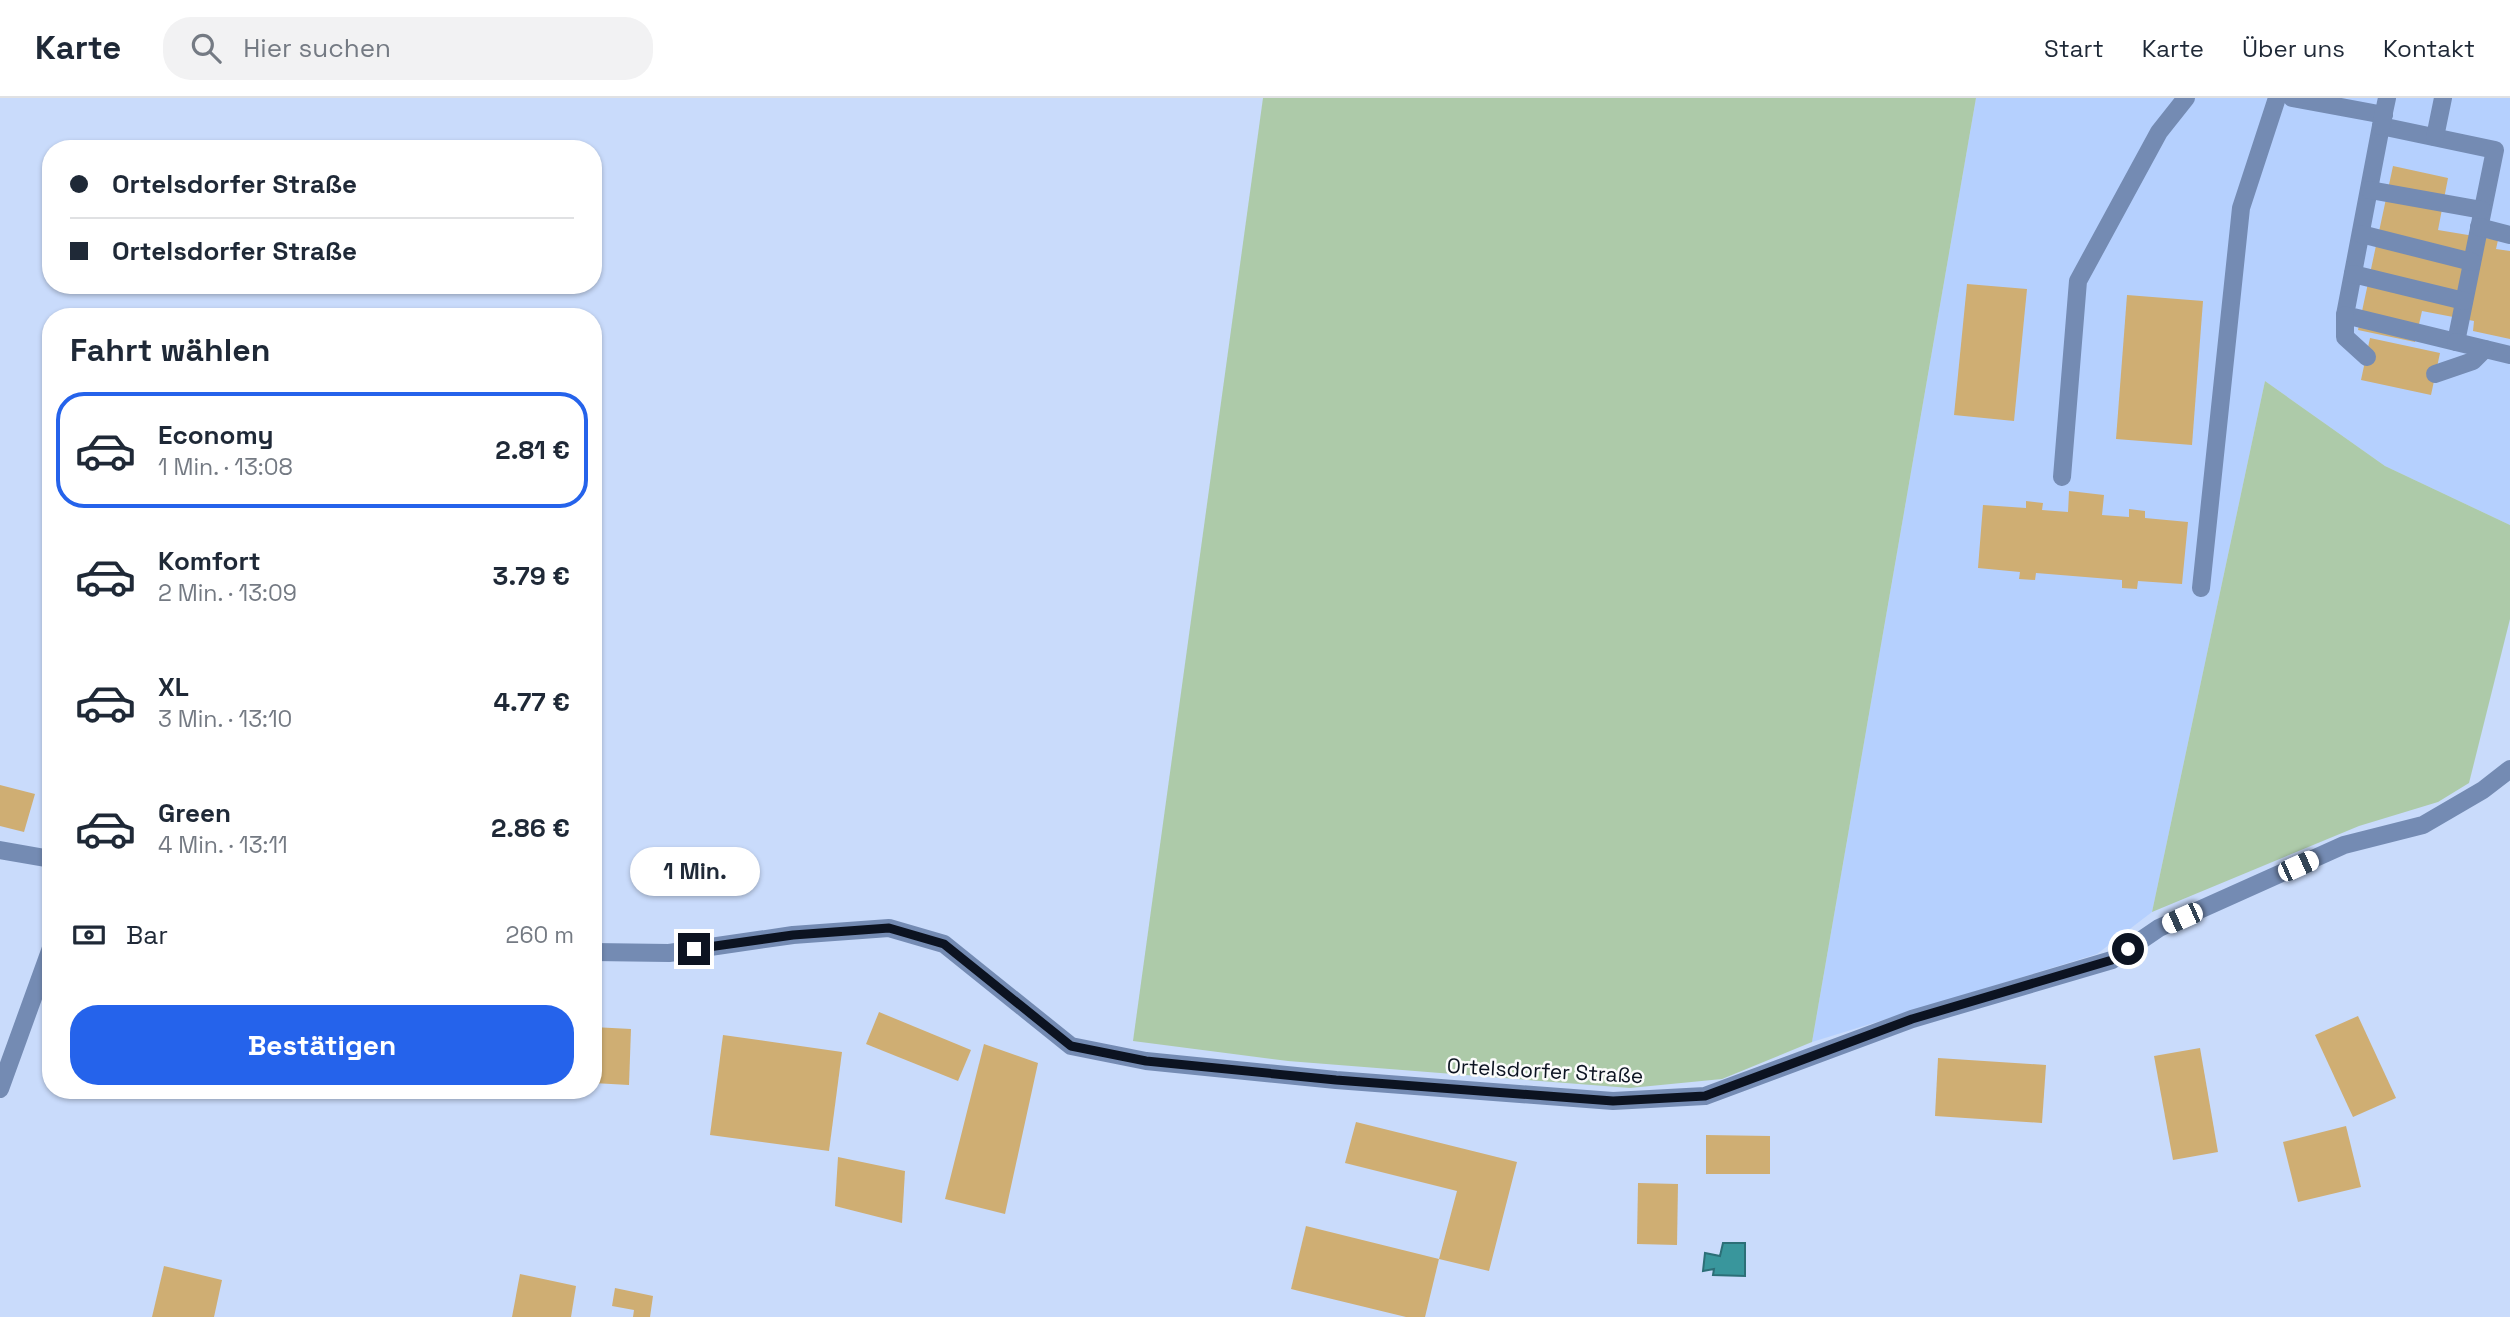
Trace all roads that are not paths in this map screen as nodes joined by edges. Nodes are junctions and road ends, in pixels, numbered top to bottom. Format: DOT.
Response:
graph roads {
  1 [pos="2186,98"];
  2 [pos="2277,98"];
  3 [pos="2292,98"];
  4 [pos="2444,98"];
  5 [pos="2384,113"];
  6 [pos="2435,137"];
  7 [pos="2370,190"];
  8 [pos="2481,218"];
  9 [pos="2361,234"];
  10 [pos="2510,235"];
  11 [pos="2472,262"];
  12 [pos="2353,274"];
  13 [pos="2464,301"];
  14 [pos="2345,315"];
  15 [pos="2456,342"];
  16 [pos="2485,349"];
  17 [pos="2510,355"];
  18 [pos="2367,356"];
  19 [pos="2435,374"];
  20 [pos="2062,477"];
  21 [pos="2201,588"];
  22 [pos="2510,769"];
  23 [pos="0,850"];
  24 [pos="42,857"];
  25 [pos="602,952"];
  26 [pos="42,973"];
  27 [pos="0,1089"];
  1 -- 20 [label="street"];
  2 -- 21 [label="street"];
  3 -- 5 [label="street"];
  4 -- 6 [label="street"];
  5 -- 6 [label="street"];
  5 -- 7 [label="street"];
  6 -- 8 [label="street"];
  7 -- 8 [label="street"];
  7 -- 9 [label="street"];
  8 -- 10 [label="street"];
  8 -- 11 [label="street"];
  9 -- 11 [label="street"];
  9 -- 12 [label="street"];
  11 -- 13 [label="street"];
  12 -- 13 [label="street"];
  12 -- 14 [label="street"];
  13 -- 15 [label="street"];
  14 -- 15 [label="street"];
  14 -- 18 [label="street"];
  15 -- 16 [label="street"];
  16 -- 17 [label="street"];
  16 -- 19 [label="street"];
  22 -- 25 [label="street, Ortelsdorfer Straße"];
  23 -- 24 [label="street"];
  26 -- 27 [label="street"];
}
